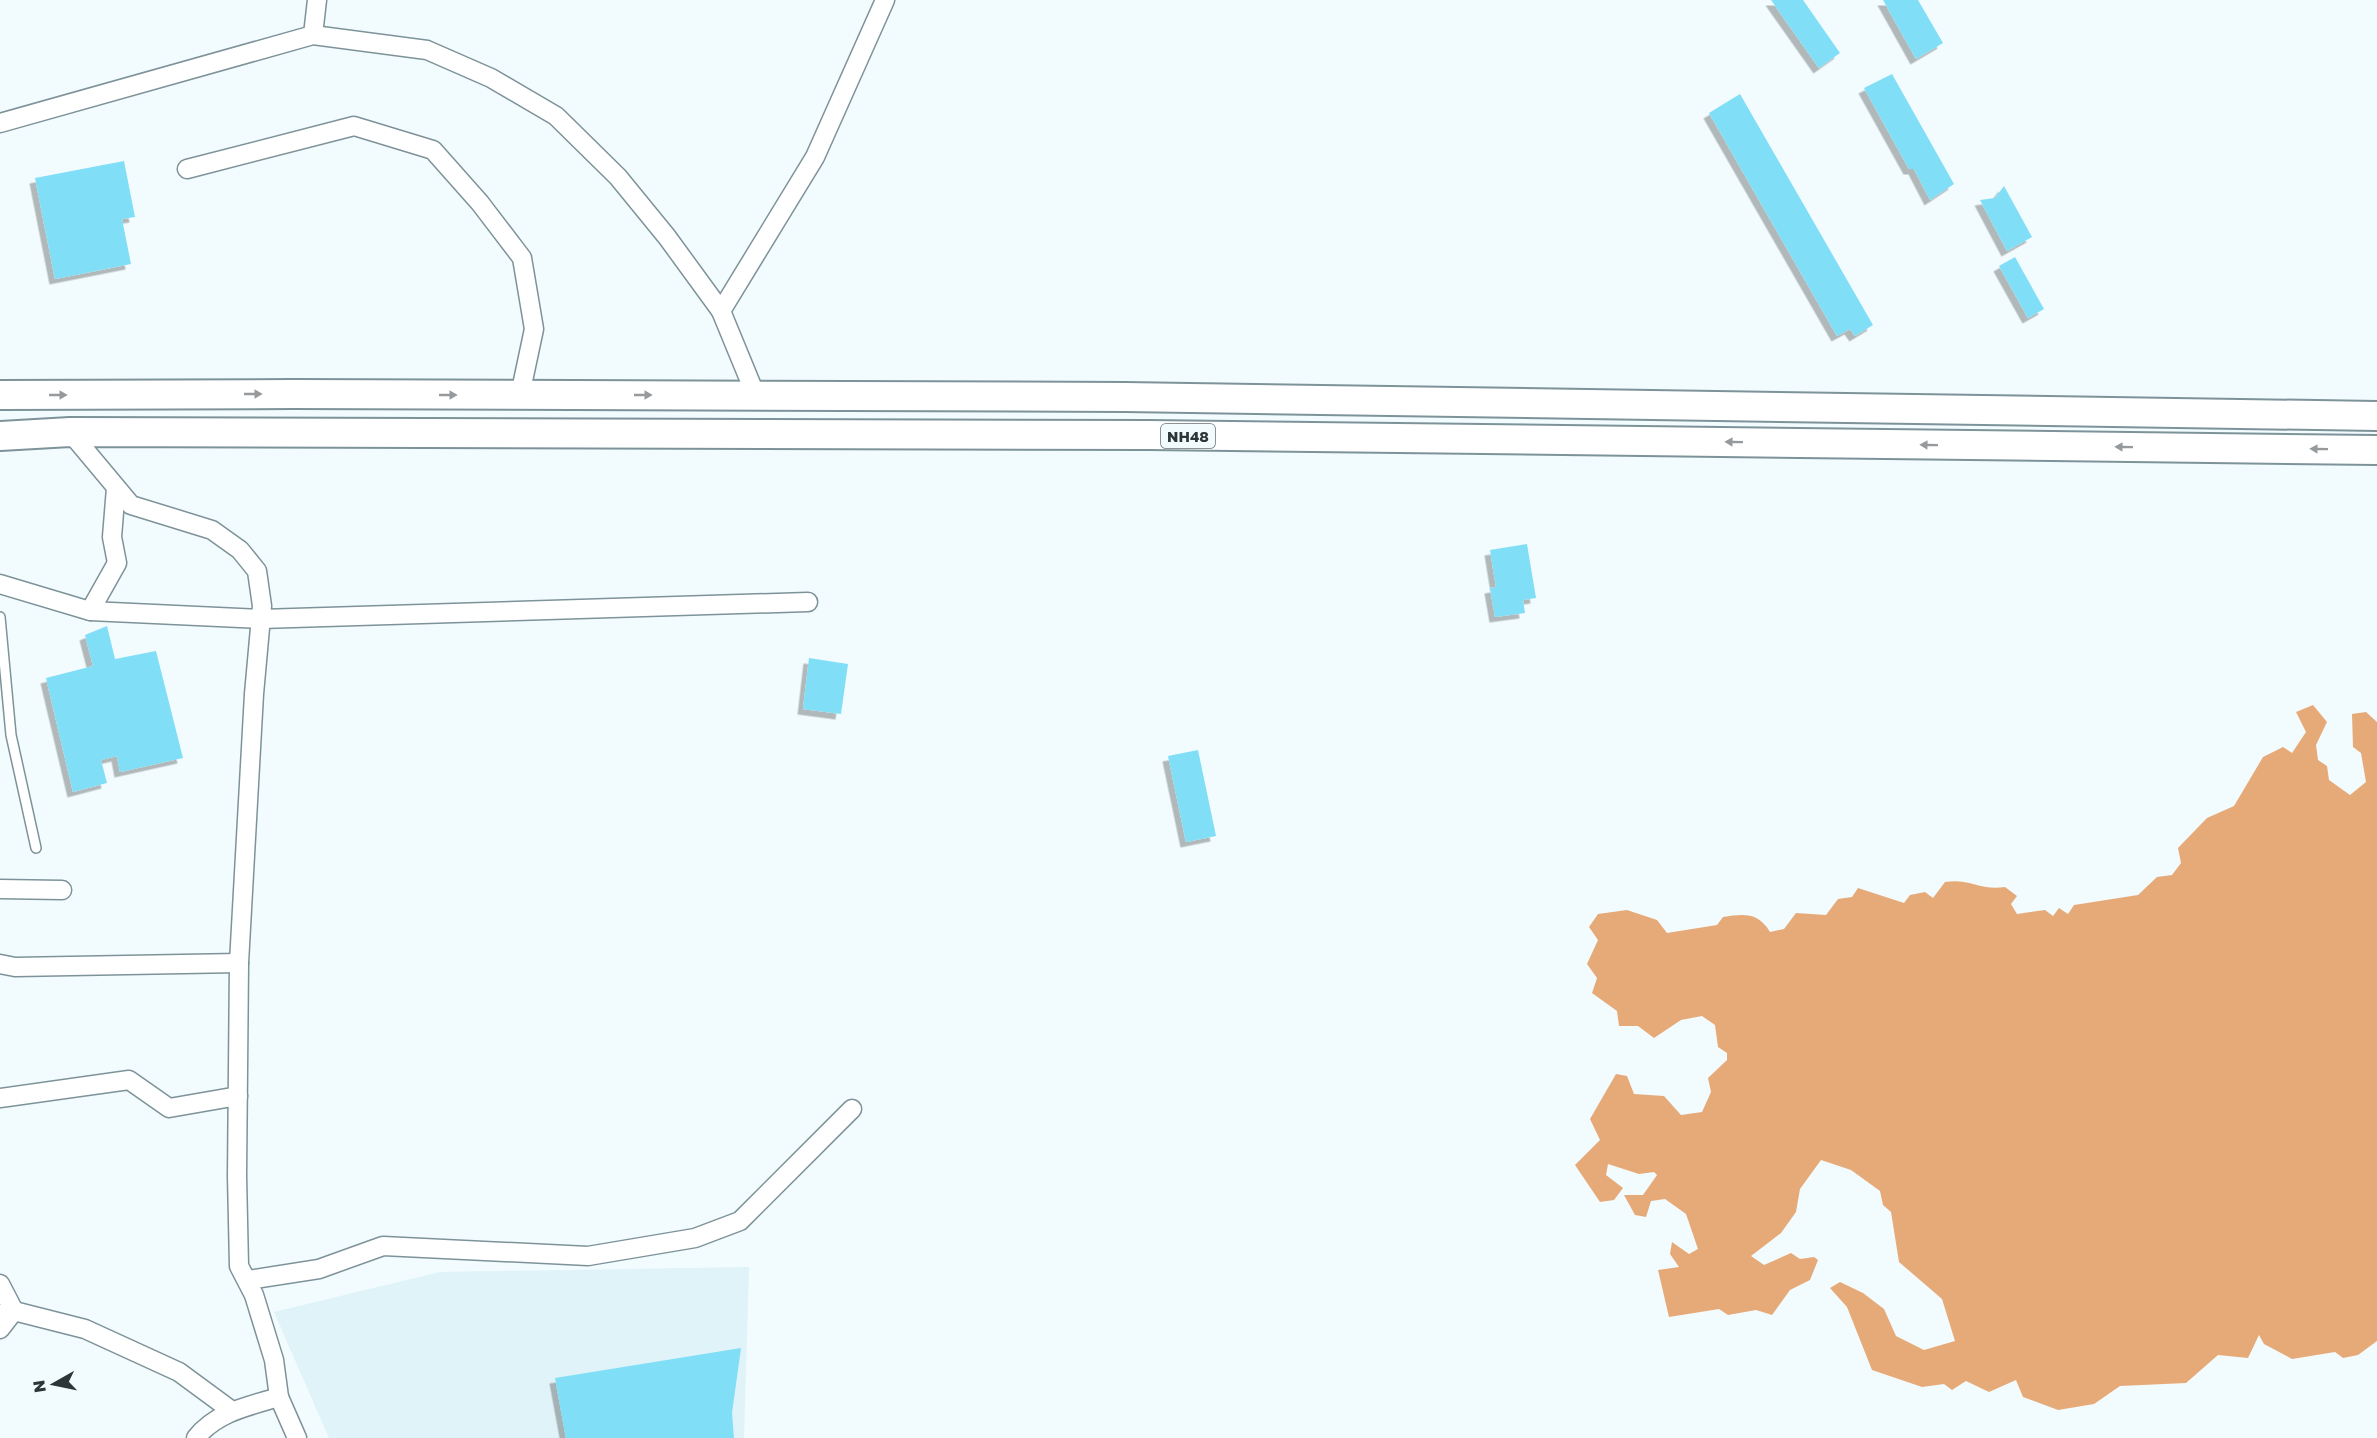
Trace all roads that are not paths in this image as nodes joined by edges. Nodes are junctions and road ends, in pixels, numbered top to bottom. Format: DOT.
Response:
graph roads {
  1 [pos="317,0"];
  2 [pos="885,0"];
  3 [pos="313,35"];
  4 [pos="0,123"];
  5 [pos="187,169"];
  6 [pos="721,311"];
  7 [pos="520,395"];
  8 [pos="0,396"];
  9 [pos="756,396"];
  10 [pos="2377,416"];
  11 [pos="70,432"];
  12 [pos="0,436"];
  13 [pos="2377,450"];
  14 [pos="116,488"];
  15 [pos="0,584"];
  16 [pos="808,602"];
  17 [pos="90,610"];
  18 [pos="0,617"];
  19 [pos="261,619"];
  20 [pos="36,848"];
  21 [pos="0,889"];
  22 [pos="62,890"];
  23 [pos="239,963"];
  24 [pos="0,964"];
  25 [pos="238,1096"];
  26 [pos="0,1098"];
  27 [pos="852,1109"];
  28 [pos="248,1280"];
  29 [pos="0,1284"];
  30 [pos="7,1312"];
  31 [pos="0,1329"];
  32 [pos="279,1397"];
  33 [pos="232,1411"];
  34 [pos="196,1438"];
  35 [pos="297,1438"];
  1 -- 3 [label="street"];
  2 -- 6 [label="street"];
  3 -- 4 [label="street"];
  3 -- 6 [label="street"];
  5 -- 7 [label="street"];
  6 -- 9 [label="street"];
  8 -- 7 [label="highway, one-way"];
  7 -- 9 [label="highway, one-way"];
  9 -- 10 [label="highway"];
  11 -- 12 [label="highway, NH48"];
  13 -- 11 [label="highway, NH48, one-way"];
  11 -- 14 [label="street"];
  14 -- 17 [label="street"];
  14 -- 19 [label="street"];
  15 -- 17 [label="street"];
  16 -- 19 [label="street"];
  17 -- 19 [label="street"];
  18 -- 20 [label="lane"];
  19 -- 23 [label="street"];
  21 -- 22 [label="street"];
  23 -- 24 [label="street"];
  23 -- 25 [label="street"];
  25 -- 26 [label="street"];
  25 -- 28 [label="street"];
  27 -- 28 [label="street"];
  28 -- 32 [label="street"];
  29 -- 30 [label="street"];
  30 -- 31 [label="street"];
  30 -- 33 [label="street"];
  32 -- 33 [label="street"];
  32 -- 35 [label="street"];
  33 -- 34 [label="street"];
}
